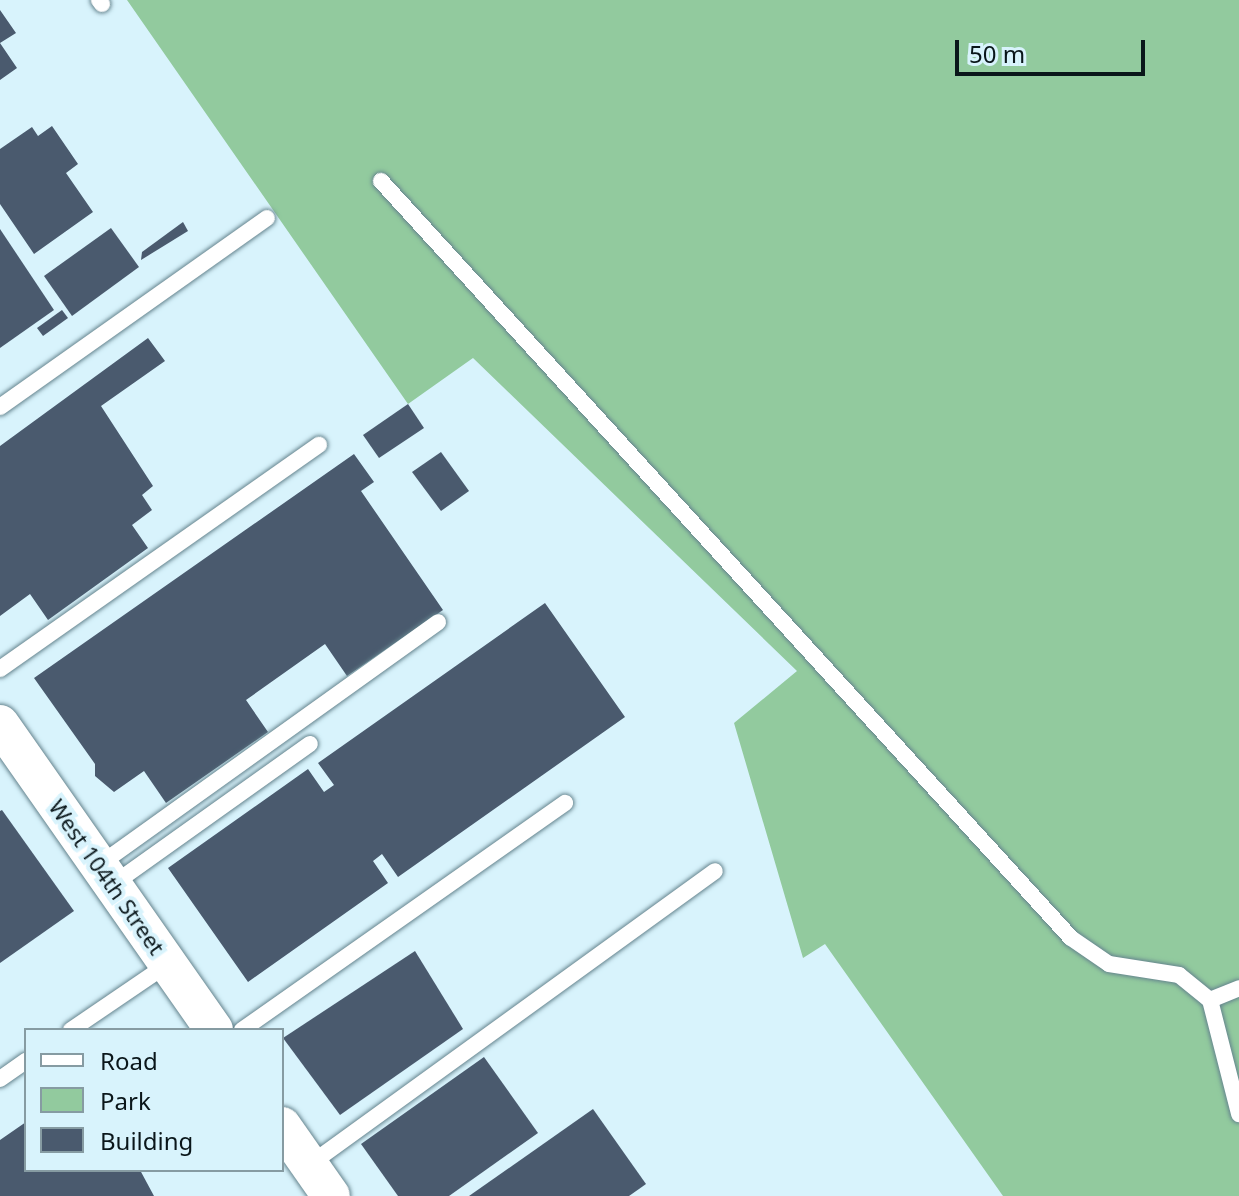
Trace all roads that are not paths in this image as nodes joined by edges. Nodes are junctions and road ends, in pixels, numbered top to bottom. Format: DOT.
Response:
graph roads {
  1 [pos="381,181"];
  2 [pos="267,218"];
  3 [pos="0,407"];
  4 [pos="319,445"];
  5 [pos="438,622"];
  6 [pos="0,669"];
  7 [pos="0,724"];
  8 [pos="310,744"];
  9 [pos="565,803"];
  10 [pos="715,871"];
  11 [pos="106,875"];
  12 [pos="168,964"];
  13 [pos="1239,988"];
  14 [pos="1210,1000"];
  15 [pos="74,1028"];
  16 [pos="213,1028"];
  17 [pos="245,1028"];
  18 [pos="24,1062"];
  19 [pos="0,1079"];
  20 [pos="1239,1114"];
  21 [pos="284,1129"];
  22 [pos="309,1165"];
  23 [pos="331,1196"];
  1 -- 14 [label="lane"];
  2 -- 3 [label="lane"];
  4 -- 6 [label="lane"];
  5 -- 11 [label="lane"];
  7 -- 11 [label="street, West 104th Street"];
  8 -- 11 [label="lane"];
  9 -- 17 [label="lane"];
  10 -- 22 [label="lane"];
  11 -- 12 [label="street, West 104th Street"];
  12 -- 15 [label="lane"];
  12 -- 16 [label="street, West 104th Street"];
  13 -- 14 [label="lane"];
  14 -- 20 [label="lane"];
  18 -- 19 [label="lane"];
  21 -- 22 [label="street"];
  22 -- 23 [label="street"];
}
